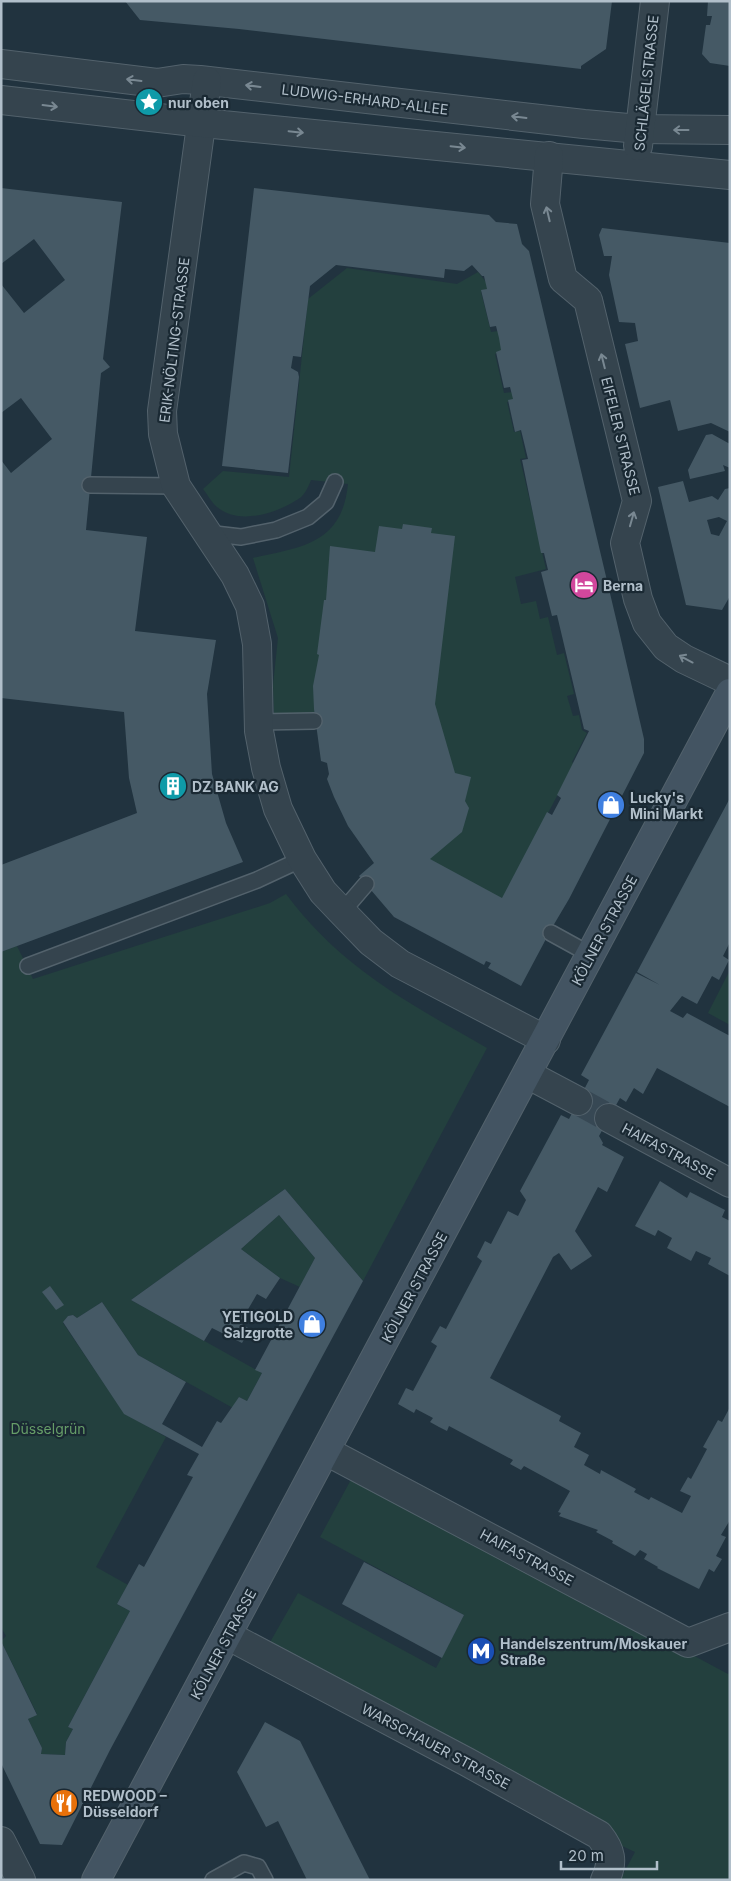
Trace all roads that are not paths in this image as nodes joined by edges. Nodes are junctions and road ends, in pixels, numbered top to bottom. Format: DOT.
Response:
graph roads {
  1 [pos="655,1"];
  2 [pos="1,64"];
  3 [pos="207,81"];
  4 [pos="1,100"];
  5 [pos="202,123"];
  6 [pos="639,129"];
  7 [pos="730,130"];
  8 [pos="549,156"];
  9 [pos="638,165"];
  10 [pos="730,175"];
  11 [pos="335,482"];
  12 [pos="90,485"];
  13 [pos="176,486"];
  14 [pos="206,533"];
  15 [pos="730,681"];
  16 [pos="730,694"];
  17 [pos="314,720"];
  18 [pos="259,722"];
  19 [pos="302,860"];
  20 [pos="366,884"];
  21 [pos="342,912"];
  22 [pos="551,933"];
  23 [pos="591,955"];
  24 [pos="28,966"];
  25 [pos="546,1040"];
  26 [pos="527,1074"];
  27 [pos="578,1101"];
  28 [pos="609,1118"];
  29 [pos="730,1183"];
  30 [pos="326,1451"];
  31 [pos="730,1627"];
  32 [pos="227,1635"];
  33 [pos="1,1841"];
  34 [pos="102,1878"];
  35 [pos="21,1880"];
  36 [pos="213,1880"];
  37 [pos="264,1880"];
  38 [pos="605,1880"];
  1 -- 6 [label="street, SCHLÄGELSTRASSE"];
  3 -- 2 [label="street, LUDWIG-ERHARD-ALLEE, one-way"];
  3 -- 5 [label="street, ERIK-NÖLTING-STRASSE"];
  6 -- 3 [label="street, LUDWIG-ERHARD-ALLEE, one-way"];
  4 -- 5 [label="street, one-way"];
  5 -- 8 [label="street, one-way"];
  5 -- 13 [label="street, ERIK-NÖLTING-STRASSE"];
  7 -- 6 [label="street, LUDWIG-ERHARD-ALLEE, one-way"];
  6 -- 9 [label="street, SCHLÄGELSTRASSE"];
  8 -- 9 [label="street"];
  15 -- 8 [label="street, EIFELER STRASSE, one-way"];
  9 -- 10 [label="street"];
  11 -- 14 [label="lane"];
  12 -- 13 [label="lane"];
  13 -- 14 [label="street, ERIK-NÖLTING-STRASSE"];
  14 -- 18 [label="street, ERIK-NÖLTING-STRASSE"];
  16 -- 23 [label="main road, KÖLNER STRASSE"];
  17 -- 18 [label="lane"];
  18 -- 19 [label="street, ERIK-NÖLTING-STRASSE"];
  19 -- 21 [label="street, ERIK-NÖLTING-STRASSE"];
  19 -- 24 [label="lane"];
  20 -- 21 [label="lane"];
  21 -- 25 [label="street, ERIK-NÖLTING-STRASSE"];
  22 -- 23 [label="lane"];
  23 -- 25 [label="main road, KÖLNER STRASSE"];
  25 -- 26 [label="main road, KÖLNER STRASSE"];
  26 -- 27 [label="street"];
  26 -- 30 [label="main road, KÖLNER STRASSE"];
  28 -- 29 [label="street, HAIFASTRASSE"];
  30 -- 31 [label="street, HAIFASTRASSE"];
  30 -- 32 [label="main road, KÖLNER STRASSE"];
  32 -- 34 [label="main road, KÖLNER STRASSE"];
  32 -- 38 [label="street, WARSCHAUER STRASSE"];
  33 -- 35 [label="street"];
  36 -- 37 [label="lane"];
}
